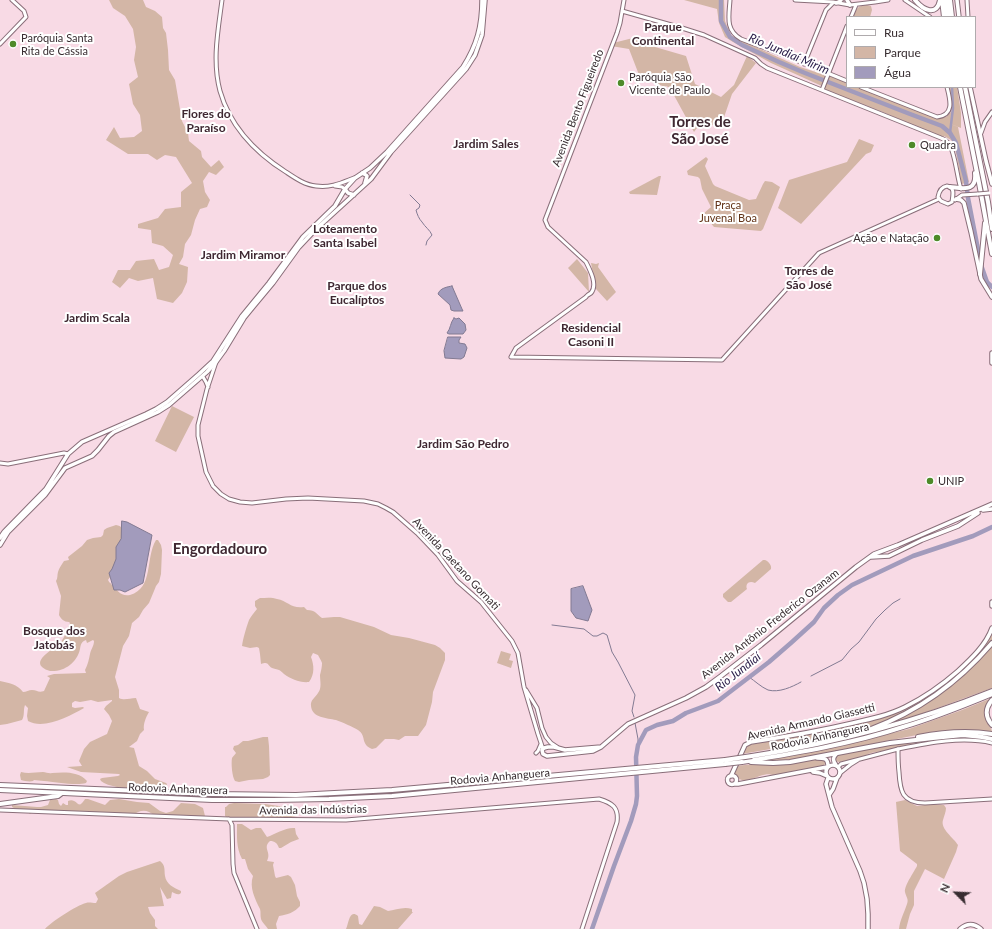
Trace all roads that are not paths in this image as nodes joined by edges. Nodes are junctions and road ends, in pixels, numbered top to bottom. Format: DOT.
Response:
graph roads {
  1 [pos="12,0"];
  2 [pos="222,0"];
  3 [pos="482,0"];
  4 [pos="485,0"];
  5 [pos="624,0"];
  6 [pos="730,0"];
  7 [pos="795,0"];
  8 [pos="841,0"];
  9 [pos="847,0"];
  10 [pos="888,0"];
  11 [pos="905,0"];
  12 [pos="915,0"];
  13 [pos="941,0"];
  14 [pos="946,0"];
  15 [pos="950,0"];
  16 [pos="957,0"];
  17 [pos="967,0"];
  18 [pos="820,1"];
  19 [pos="835,2"];
  20 [pos="850,5"];
  21 [pos="856,5"];
  22 [pos="826,10"];
  23 [pos="622,11"];
  24 [pos="851,16"];
  25 [pos="929,16"];
  26 [pos="944,16"];
  27 [pos="948,16"];
  28 [pos="952,16"];
  29 [pos="959,16"];
  30 [pos="968,16"];
  31 [pos="846,29"];
  32 [pos="0,44"];
  33 [pos="804,64"];
  34 [pos="828,74"];
  35 [pos="846,81"];
  36 [pos="863,88"];
  37 [pos="947,88"];
  38 [pos="960,88"];
  39 [pos="965,88"];
  40 [pos="970,88"];
  41 [pos="822,90"];
  42 [pos="992,112"];
  43 [pos="980,136"];
  44 [pos="970,139"];
  45 [pos="988,168"];
  46 [pos="362,173"];
  47 [pos="992,173"];
  48 [pos="354,178"];
  49 [pos="958,180"];
  50 [pos="992,184"];
  51 [pos="335,186"];
  52 [pos="364,186"];
  53 [pos="950,187"];
  54 [pos="345,189"];
  55 [pos="962,189"];
  56 [pos="954,190"];
  57 [pos="992,193"];
  58 [pos="354,195"];
  59 [pos="963,195"];
  60 [pos="986,196"];
  61 [pos="956,199"];
  62 [pos="939,200"];
  63 [pos="952,202"];
  64 [pos="992,208"];
  65 [pos="986,217"];
  66 [pos="992,229"];
  67 [pos="992,254"];
  68 [pos="980,272"];
  69 [pos="992,297"];
  70 [pos="992,353"];
  71 [pos="214,362"];
  72 [pos="992,363"];
  73 [pos="204,378"];
  74 [pos="211,379"];
  75 [pos="208,387"];
  76 [pos="106,432"];
  77 [pos="109,436"];
  78 [pos="68,454"];
  79 [pos="0,463"];
  80 [pos="992,504"];
  81 [pos="992,509"];
  82 [pos="982,510"];
  83 [pos="956,520"];
  84 [pos="958,526"];
  85 [pos="0,538"];
  86 [pos="0,545"];
  87 [pos="889,548"];
  88 [pos="891,555"];
  89 [pos="870,557"];
  90 [pos="992,602"];
  91 [pos="992,606"];
  92 [pos="992,628"];
  93 [pos="992,643"];
  94 [pos="524,687"];
  95 [pos="992,691"];
  96 [pos="992,694"];
  97 [pos="992,700"];
  98 [pos="537,708"];
  99 [pos="530,709"];
  100 [pos="992,725"];
  101 [pos="992,734"];
  102 [pos="846,738"];
  103 [pos="992,739"];
  104 [pos="890,743"];
  105 [pos="992,743"];
  106 [pos="541,744"];
  107 [pos="558,748"];
  108 [pos="543,749"];
  109 [pos="898,749"];
  110 [pos="576,751"];
  111 [pos="536,753"];
  112 [pos="838,753"];
  113 [pos="556,755"];
  114 [pos="812,758"];
  115 [pos="858,760"];
  116 [pos="725,762"];
  117 [pos="742,762"];
  118 [pos="837,766"];
  119 [pos="828,767"];
  120 [pos="810,771"];
  121 [pos="840,773"];
  122 [pos="734,777"];
  123 [pos="828,777"];
  124 [pos="837,778"];
  125 [pos="746,782"];
  126 [pos="0,784"];
  127 [pos="735,784"];
  128 [pos="0,790"];
  129 [pos="63,793"];
  130 [pos="829,795"];
  131 [pos="992,799"];
  132 [pos="0,804"];
  133 [pos="0,810"];
  134 [pos="229,819"];
  135 [pos="257,929"];
  136 [pos="582,929"];
  137 [pos="868,929"];
  138 [pos="960,929"];
  139 [pos="981,929"];
  1 -- 32 [label="street"];
  2 -- 51 [label="street"];
  3 -- 46 [label="main road"];
  4 -- 52 [label="main road"];
  5 -- 23 [label="street, Avenida Bento Figueiredo"];
  6 -- 33 [label="street"];
  7 -- 18 [label="street"];
  8 -- 19 [label="main road"];
  9 -- 20 [label="main road"];
  10 -- 21 [label="street"];
  11 -- 25 [label="street"];
  12 -- 13 [label="highway"];
  13 -- 26 [label="highway"];
  14 -- 27 [label="highway"];
  15 -- 28 [label="highway"];
  16 -- 29 [label="main road"];
  17 -- 30 [label="street"];
  18 -- 19 [label="street"];
  18 -- 22 [label="street"];
  19 -- 20 [label="street"];
  19 -- 22 [label="street"];
  20 -- 21 [label="street"];
  21 -- 24 [label="street"];
  22 -- 33 [label="street"];
  23 -- 41 [label="street"];
  23 -- 62 [label="street, Avenida Bento Figueiredo"];
  31 -- 34 [label="street"];
  33 -- 34 [label="street"];
  34 -- 35 [label="street"];
  34 -- 41 [label="street"];
  36 -- 37 [label="street"];
  38 -- 44 [label="highway"];
  39 -- 60 [label="highway"];
  40 -- 43 [label="main road"];
  41 -- 49 [label="street"];
  42 -- 43 [label="street"];
  43 -- 45 [label="main road"];
  44 -- 55 [label="highway"];
  44 -- 65 [label="highway"];
  45 -- 47 [label="main road"];
  45 -- 50 [label="main road"];
  46 -- 48 [label="main road"];
  46 -- 52 [label="main road"];
  48 -- 51 [label="street"];
  48 -- 54 [label="main road"];
  49 -- 55 [label="street"];
  49 -- 56 [label="street"];
  51 -- 54 [label="street"];
  52 -- 58 [label="main road"];
  53 -- 56 [label="highway"];
  53 -- 62 [label="street"];
  54 -- 58 [label="main road"];
  54 -- 71 [label="main road"];
  55 -- 56 [label="highway"];
  56 -- 59 [label="street"];
  56 -- 63 [label="street"];
  57 -- 59 [label="street, bridge"];
  58 -- 71 [label="main road"];
  59 -- 61 [label="street"];
  60 -- 64 [label="main road"];
  60 -- 66 [label="highway"];
  61 -- 63 [label="street"];
  61 -- 68 [label="main road"];
  62 -- 63 [label="street"];
  65 -- 67 [label="highway"];
  65 -- 68 [label="highway"];
  68 -- 69 [label="main road"];
  70 -- 72 [label="main road"];
  71 -- 73 [label="main road"];
  71 -- 74 [label="street, Avenida Caetano Gornati"];
  71 -- 76 [label="main road"];
  73 -- 74 [label="street"];
  73 -- 75 [label="street"];
  73 -- 77 [label="main road"];
  74 -- 75 [label="street, Avenida Caetano Gornati"];
  75 -- 94 [label="street, Avenida Caetano Gornati"];
  76 -- 77 [label="main road"];
  76 -- 78 [label="main road"];
  77 -- 86 [label="main road"];
  78 -- 79 [label="street"];
  78 -- 85 [label="main road"];
  80 -- 82 [label="main road, Avenida Antônio Frederico Ozanam"];
  81 -- 82 [label="main road, Avenida Antônio Frederico Ozanam"];
  82 -- 83 [label="main road, Avenida Antônio Frederico Ozanam"];
  82 -- 84 [label="main road"];
  83 -- 84 [label="main road"];
  83 -- 87 [label="main road, Avenida Antônio Frederico Ozanam"];
  84 -- 88 [label="main road"];
  87 -- 88 [label="main road"];
  87 -- 89 [label="main road, Avenida Antônio Frederico Ozanam"];
  88 -- 89 [label="main road"];
  89 -- 110 [label="main road, Avenida Antônio Frederico Ozanam"];
  90 -- 91 [label="main road"];
  92 -- 122 [label="main road, Avenida Armando Giassetti"];
  93 -- 102 [label="highway"];
  94 -- 98 [label="street"];
  94 -- 99 [label="street, Avenida Caetano Gornati"];
  95 -- 102 [label="highway, Rodovia Anhanguera"];
  96 -- 117 [label="highway, Rodovia Anhanguera"];
  97 -- 100 [label="highway"];
  98 -- 99 [label="street"];
  98 -- 107 [label="street"];
  99 -- 106 [label="street, Avenida Caetano Gornati"];
  101 -- 104 [label="highway"];
  102 -- 116 [label="highway, Rodovia Anhanguera, bridge"];
  103 -- 104 [label="highway"];
  104 -- 112 [label="highway"];
  105 -- 109 [label="street"];
  106 -- 108 [label="street, Avenida Caetano Gornati"];
  106 -- 111 [label="street"];
  107 -- 108 [label="main road"];
  107 -- 110 [label="main road"];
  107 -- 113 [label="main road"];
  108 -- 113 [label="main road"];
  109 -- 115 [label="street"];
  109 -- 131 [label="street"];
  110 -- 113 [label="main road"];
  112 -- 114 [label="highway"];
  112 -- 118 [label="main road"];
  114 -- 117 [label="highway"];
  114 -- 119 [label="main road"];
  115 -- 118 [label="street"];
  115 -- 121 [label="street"];
  116 -- 117 [label="highway, Rodovia Anhanguera, bridge"];
  116 -- 126 [label="highway, Rodovia Anhanguera"];
  116 -- 129 [label="highway, Rodovia Anhanguera"];
  118 -- 119 [label="main road"];
  118 -- 121 [label="main road"];
  119 -- 120 [label="main road"];
  119 -- 123 [label="main road"];
  120 -- 123 [label="main road"];
  120 -- 125 [label="main road"];
  121 -- 124 [label="main road"];
  122 -- 125 [label="main road"];
  122 -- 127 [label="main road, Avenida Armando Giassetti"];
  122 -- 127 [label="main road"];
  123 -- 124 [label="main road"];
  123 -- 130 [label="main road"];
  124 -- 130 [label="main road"];
  125 -- 127 [label="main road"];
  128 -- 129 [label="highway, Rodovia Anhanguera"];
  129 -- 132 [label="highway"];
  130 -- 137 [label="main road"];
  133 -- 134 [label="street, Avenida das Indústrias"];
  134 -- 135 [label="street"];
  134 -- 136 [label="street, Avenida das Indústrias"];
  138 -- 139 [label="main road"];
}
